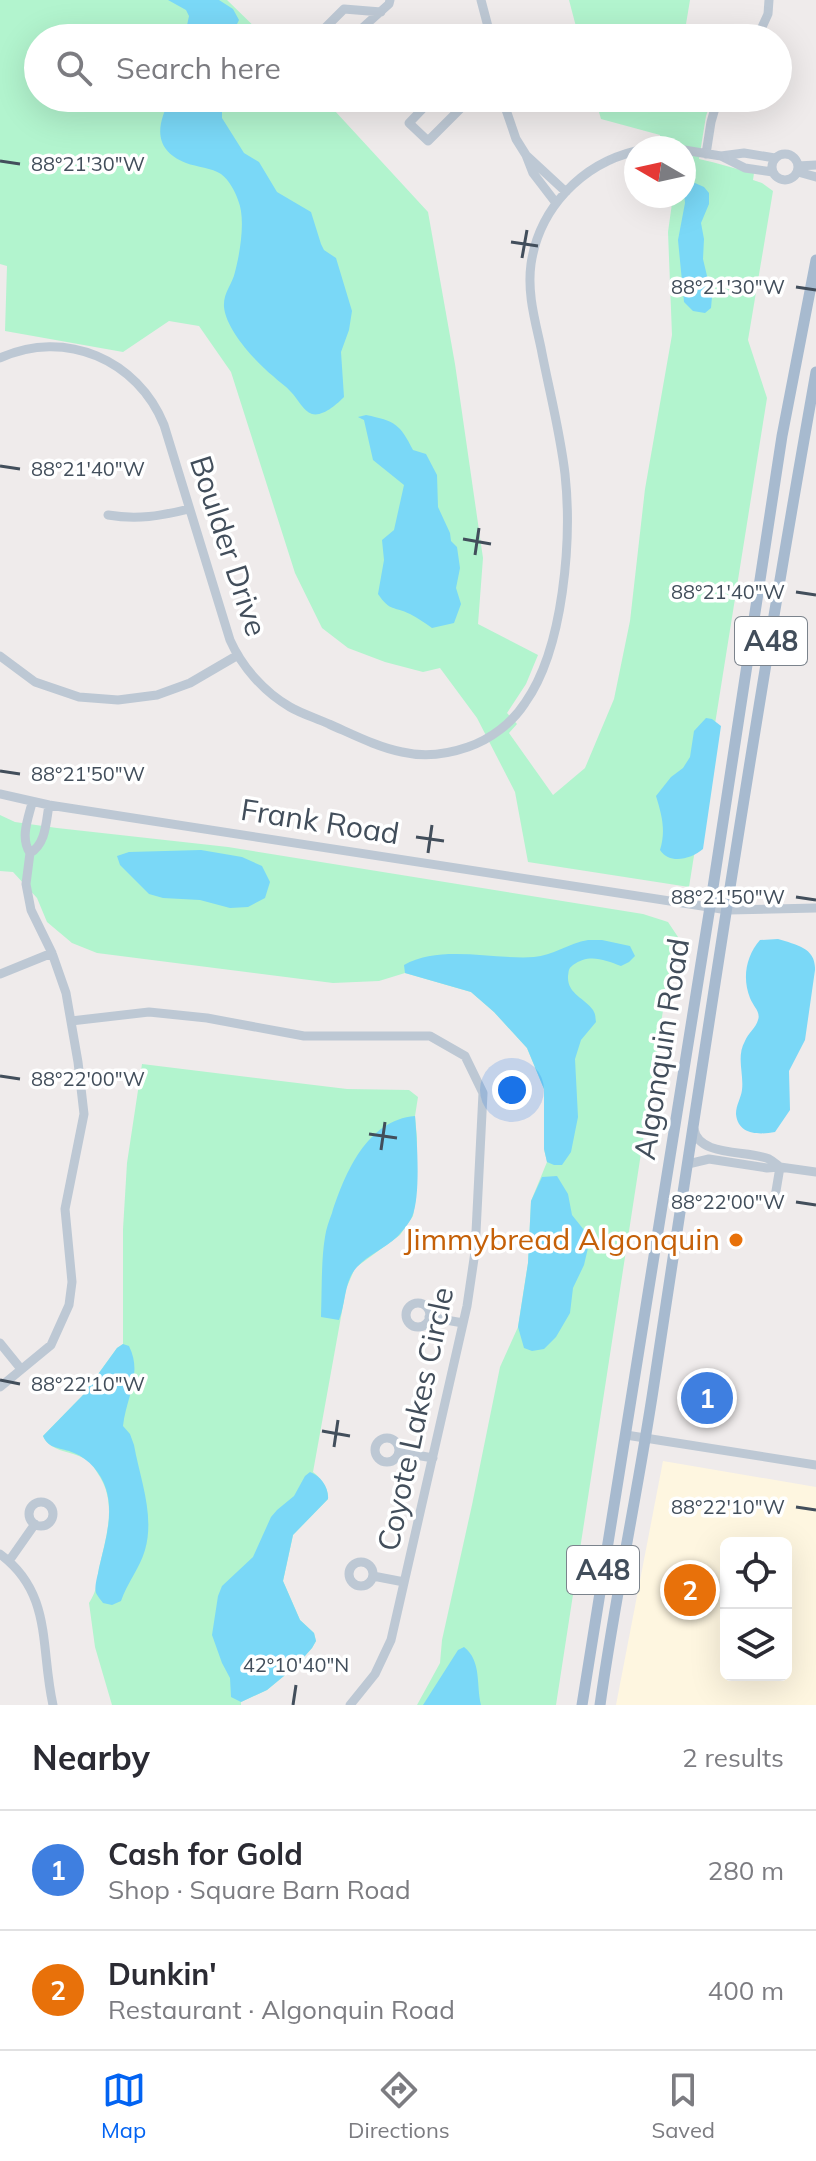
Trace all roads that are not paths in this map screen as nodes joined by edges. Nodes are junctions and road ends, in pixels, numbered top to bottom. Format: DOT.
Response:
graph roads {
  1 [pos="390,0"];
  2 [pos="481,0"];
  3 [pos="769,0"];
  4 [pos="381,12"];
  5 [pos="329,24"];
  6 [pos="367,24"];
  7 [pos="487,24"];
  8 [pos="763,24"];
  9 [pos="420,112"];
  10 [pos="457,112"];
  11 [pos="509,112"];
  12 [pos="713,112"];
  13 [pos="696,152"];
  14 [pos="706,154"];
  15 [pos="526,155"];
  16 [pos="624,156"];
  17 [pos="721,156"];
  18 [pos="775,158"];
  19 [pos="816,165"];
  20 [pos="798,169"];
  21 [pos="773,172"];
  22 [pos="816,177"];
  23 [pos="566,192"];
  24 [pos="556,203"];
  25 [pos="816,260"];
  26 [pos="0,358"];
  27 [pos="816,372"];
  28 [pos="189,509"];
  29 [pos="108,515"];
  30 [pos="238,655"];
  31 [pos="0,656"];
  32 [pos="0,794"];
  33 [pos="32,803"];
  34 [pos="49,805"];
  35 [pos="28,851"];
  36 [pos="710,907"];
  37 [pos="816,908"];
  38 [pos="728,910"];
  39 [pos="52,953"];
  40 [pos="0,974"];
  41 [pos="71,1021"];
  42 [pos="693,1127"];
  43 [pos="688,1164"];
  44 [pos="780,1167"];
  45 [pos="816,1172"];
  46 [pos="774,1203"];
  47 [pos="429,1317"];
  48 [pos="463,1323"];
  49 [pos="0,1343"];
  50 [pos="21,1369"];
  51 [pos="0,1387"];
  52 [pos="626,1435"];
  53 [pos="646,1438"];
  54 [pos="399,1452"];
  55 [pos="433,1458"];
  56 [pos="816,1465"];
  57 [pos="35,1524"];
  58 [pos="0,1554"];
  59 [pos="9,1561"];
  60 [pos="373,1576"];
  61 [pos="404,1582"];
  62 [pos="53,1705"];
  63 [pos="350,1705"];
  64 [pos="582,1705"];
  65 [pos="600,1705"];
  1 -- 4 [label="street"];
  2 -- 7 [label="street"];
  3 -- 8 [label="street"];
  4 -- 5 [label="street"];
  4 -- 6 [label="street"];
  9 -- 10 [label="street"];
  11 -- 15 [label="street"];
  12 -- 14 [label="street"];
  13 -- 14 [label="street"];
  14 -- 17 [label="street"];
  15 -- 23 [label="street"];
  15 -- 24 [label="street"];
  16 -- 23 [label="street, Boulder Drive"];
  17 -- 18 [label="street"];
  17 -- 21 [label="street"];
  18 -- 20 [label="street"];
  18 -- 21 [label="street"];
  19 -- 20 [label="street"];
  20 -- 21 [label="street"];
  20 -- 22 [label="street"];
  23 -- 24 [label="street, Boulder Drive"];
  24 -- 30 [label="street, Boulder Drive"];
  25 -- 36 [label="main road, Algonquin Road / A48"];
  26 -- 28 [label="street, Boulder Drive"];
  27 -- 38 [label="main road, A48"];
  28 -- 29 [label="street"];
  28 -- 30 [label="street, Boulder Drive"];
  30 -- 31 [label="street"];
  32 -- 33 [label="street, Frank Road"];
  33 -- 34 [label="street, Frank Road"];
  33 -- 35 [label="street"];
  34 -- 35 [label="street"];
  34 -- 36 [label="street, Frank Road"];
  35 -- 39 [label="street"];
  36 -- 38 [label="street, Frank Road"];
  36 -- 52 [label="main road, Algonquin Road / A48"];
  37 -- 38 [label="street, Frank Road"];
  38 -- 42 [label="main road, A48"];
  39 -- 40 [label="street"];
  39 -- 41 [label="street"];
  41 -- 48 [label="street, Coyote Lakes Circle"];
  41 -- 50 [label="street"];
  42 -- 43 [label="main road, A48"];
  42 -- 44 [label="street"];
  43 -- 44 [label="street"];
  43 -- 53 [label="main road, A48"];
  44 -- 45 [label="street"];
  44 -- 46 [label="street"];
  47 -- 48 [label="street"];
  48 -- 55 [label="street, Coyote Lakes Circle"];
  49 -- 50 [label="street"];
  50 -- 51 [label="street"];
  52 -- 53 [label="street"];
  52 -- 64 [label="main road, Algonquin Road / A48"];
  53 -- 56 [label="street"];
  53 -- 65 [label="main road, A48"];
  54 -- 55 [label="street"];
  55 -- 61 [label="street, Coyote Lakes Circle"];
  57 -- 59 [label="street"];
  58 -- 59 [label="street"];
  59 -- 62 [label="street"];
  60 -- 61 [label="street"];
  61 -- 63 [label="street, Coyote Lakes Circle"];
}
